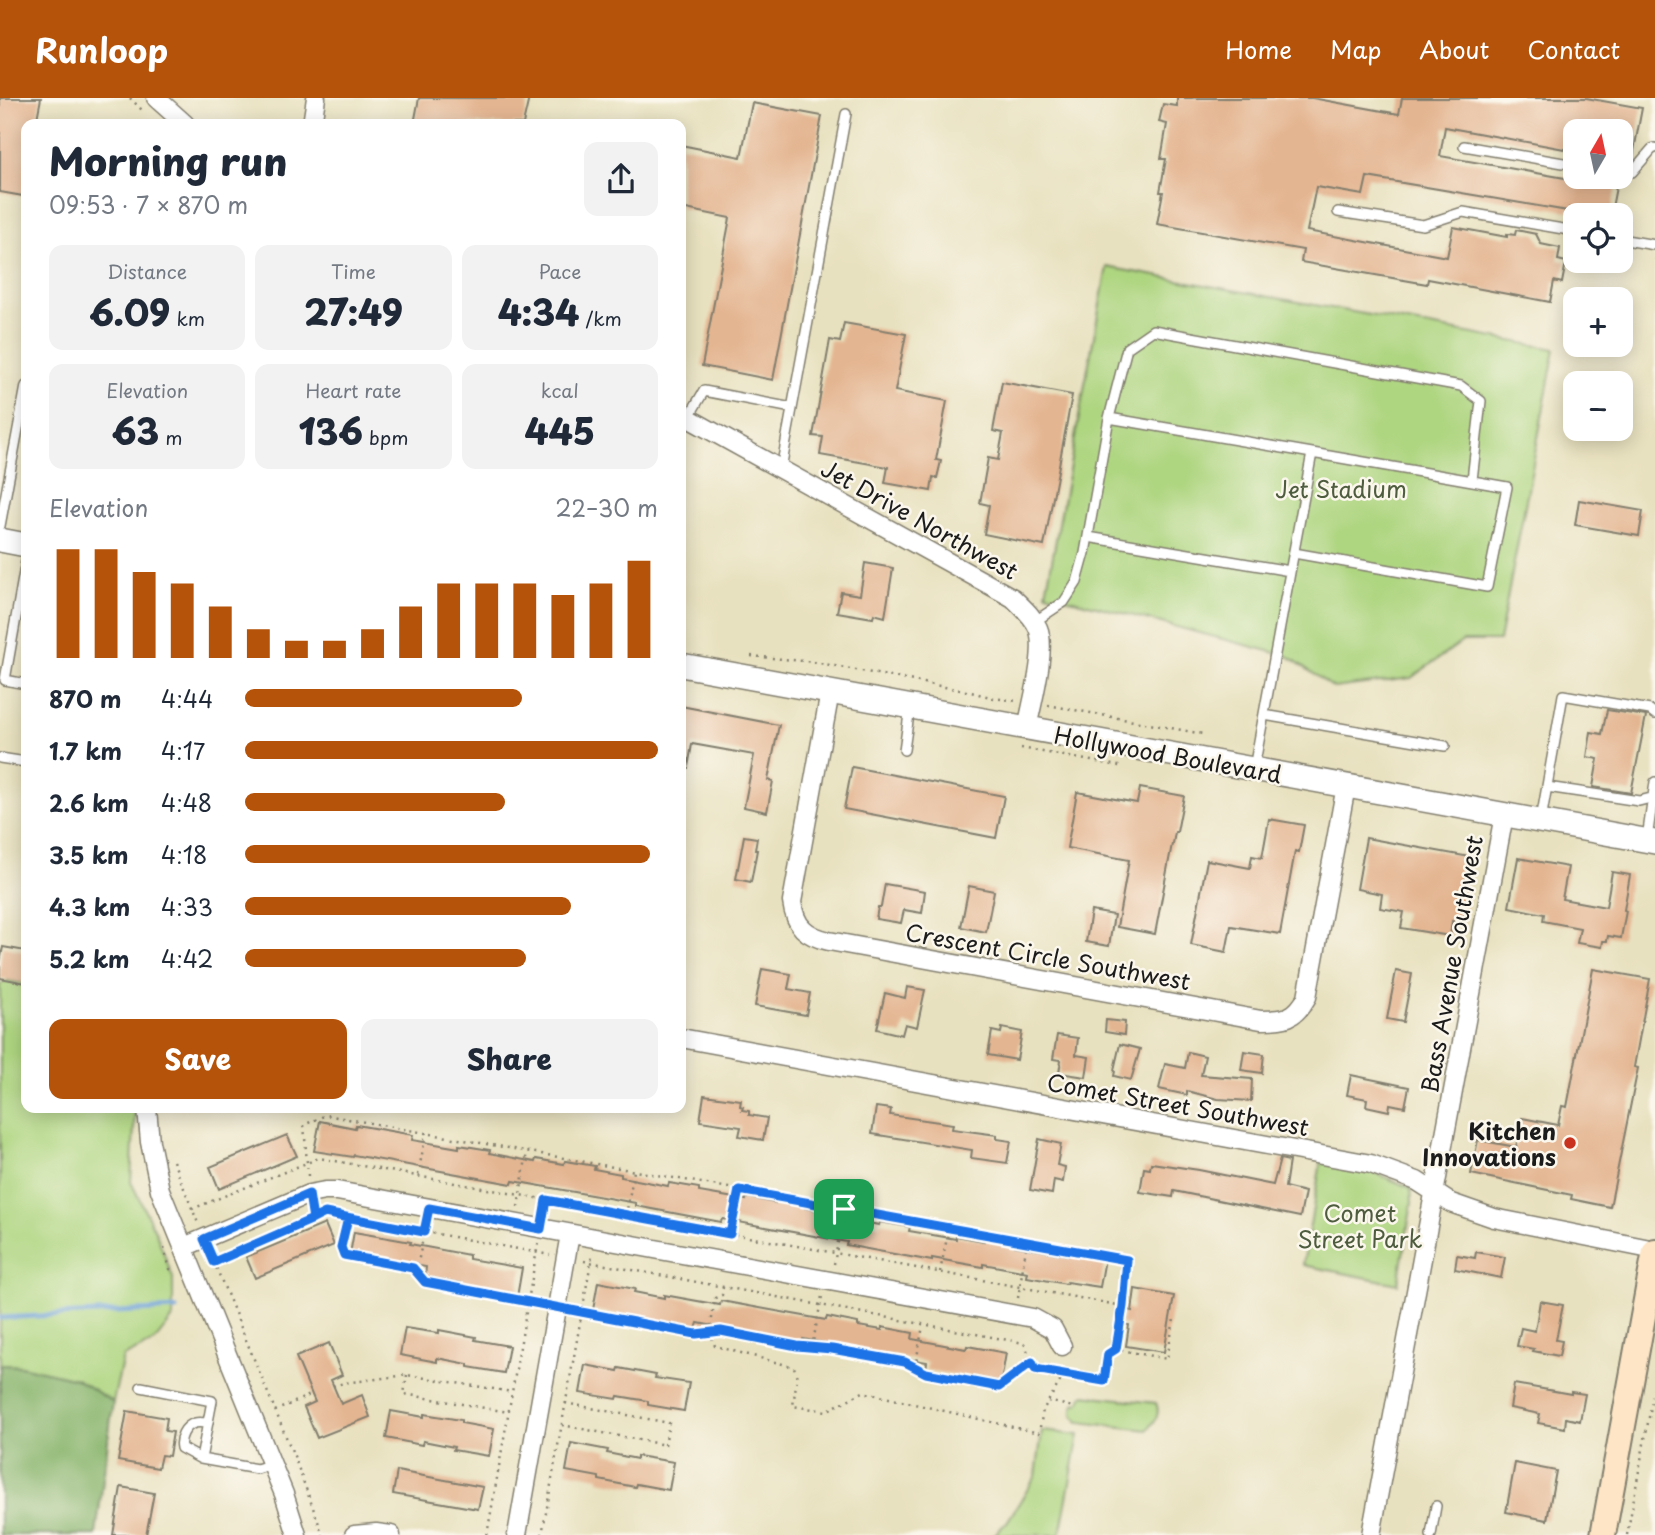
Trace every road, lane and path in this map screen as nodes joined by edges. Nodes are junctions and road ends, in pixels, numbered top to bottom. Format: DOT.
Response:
graph roads {
  1 [pos="156,98"];
  2 [pos="316,98"];
  3 [pos="846,114"];
  4 [pos="175,119"];
  5 [pos="313,119"];
  6 [pos="1464,146"];
  7 [pos="1655,148"];
  8 [pos="1563,163"];
  9 [pos="1633,171"];
  10 [pos="1338,212"];
  11 [pos="1563,229"];
  12 [pos="1633,241"];
  13 [pos="1655,245"];
  14 [pos="792,408"];
  15 [pos="21,413"];
  16 [pos="686,415"];
  17 [pos="686,417"];
  18 [pos="1109,418"];
  19 [pos="1312,453"];
  20 [pos="781,469"];
  21 [pos="1472,481"];
  22 [pos="0,526"];
  23 [pos="1088,537"];
  24 [pos="0,540"];
  25 [pos="21,544"];
  26 [pos="1294,553"];
  27 [pos="1290,571"];
  28 [pos="21,588"];
  29 [pos="1034,622"];
  30 [pos="744,656"];
  31 [pos="686,666"];
  32 [pos="3,683"];
  33 [pos="21,684"];
  34 [pos="830,692"];
  35 [pos="1032,702"];
  36 [pos="910,706"];
  37 [pos="1655,714"];
  38 [pos="1264,715"];
  39 [pos="1027,728"];
  40 [pos="1203,734"];
  41 [pos="1445,746"];
  42 [pos="904,750"];
  43 [pos="0,758"];
  44 [pos="21,761"];
  45 [pos="1254,769"];
  46 [pos="1655,782"];
  47 [pos="1346,786"];
  48 [pos="1547,787"];
  49 [pos="1654,797"];
  50 [pos="1503,815"];
  51 [pos="1541,822"];
  52 [pos="1651,842"];
  53 [pos="686,1039"];
  54 [pos="147,1113"];
  55 [pos="426,1133"];
  56 [pos="527,1152"];
  57 [pos="170,1155"];
  58 [pos="307,1163"];
  59 [pos="634,1171"];
  60 [pos="418,1176"];
  61 [pos="739,1190"];
  62 [pos="1434,1192"];
  63 [pos="309,1194"];
  64 [pos="520,1195"];
  65 [pos="429,1208"];
  66 [pos="192,1209"];
  67 [pos="600,1210"];
  68 [pos="626,1214"];
  69 [pos="348,1218"];
  70 [pos="515,1224"];
  71 [pos="948,1228"];
  72 [pos="541,1229"];
  73 [pos="424,1232"];
  74 [pos="570,1234"];
  75 [pos="730,1234"];
  76 [pos="204,1239"];
  77 [pos="595,1239"];
  78 [pos="1027,1242"];
  79 [pos="184,1247"];
  80 [pos="1655,1250"];
  81 [pos="536,1253"];
  82 [pos="566,1258"];
  83 [pos="214,1262"];
  84 [pos="590,1262"];
  85 [pos="416,1272"];
  86 [pos="940,1272"];
  87 [pos="723,1286"];
  88 [pos="1020,1287"];
  89 [pos="528,1300"];
  90 [pos="1123,1306"];
  91 [pos="557,1307"];
  92 [pos="582,1313"];
  93 [pos="1015,1315"];
  94 [pos="1170,1318"];
  95 [pos="923,1324"];
  96 [pos="710,1332"];
  97 [pos="1062,1346"];
  98 [pos="1116,1349"];
  99 [pos="1032,1362"];
  100 [pos="915,1367"];
  101 [pos="1063,1374"];
  102 [pos="407,1375"];
  103 [pos="1655,1385"];
  104 [pos="333,1386"];
  105 [pos="141,1387"];
  106 [pos="512,1392"];
  107 [pos="312,1394"];
  108 [pos="1048,1401"];
  109 [pos="565,1403"];
  110 [pos="1073,1407"];
  111 [pos="275,1411"];
  112 [pos="508,1412"];
  113 [pos="208,1423"];
  114 [pos="562,1426"];
  115 [pos="201,1459"];
  116 [pos="272,1464"];
  117 [pos="1436,1506"];
  118 [pos="298,1535"];
  119 [pos="323,1535"];
  120 [pos="354,1535"];
  121 [pos="391,1535"];
  122 [pos="487,1535"];
  123 [pos="517,1535"];
  124 [pos="542,1535"];
  125 [pos="1371,1535"];
  126 [pos="1432,1535"];
  127 [pos="1603,1535"];
  128 [pos="1627,1535"];
  1 -- 4 [label="street"];
  2 -- 5 [label="street"];
  3 -- 14 [label="lane"];
  6 -- 8 [label="lane"];
  7 -- 9 [label="lane"];
  10 -- 11 [label="lane"];
  12 -- 13 [label="lane"];
  14 -- 16 [label="lane"];
  14 -- 20 [label="lane"];
  15 -- 22 [label="lane"];
  17 -- 20 [label="street, Jet Drive Northwest"];
  18 -- 19 [label="lane"];
  18 -- 21 [label="lane"];
  18 -- 23 [label="lane"];
  19 -- 21 [label="lane"];
  19 -- 26 [label="lane"];
  20 -- 29 [label="street, Jet Drive Northwest"];
  21 -- 26 [label="lane"];
  23 -- 27 [label="lane"];
  23 -- 29 [label="lane"];
  24 -- 25 [label="street"];
  26 -- 27 [label="lane"];
  27 -- 38 [label="lane"];
  28 -- 32 [label="lane"];
  29 -- 35 [label="street"];
  30 -- 35 [label="path"];
  31 -- 34 [label="street, Hollywood Boulevard"];
  32 -- 33 [label="lane"];
  34 -- 36 [label="street, Hollywood Boulevard"];
  34 -- 47 [label="street, Crescent Circle Southwest"];
  35 -- 39 [label="street"];
  35 -- 40 [label="path"];
  36 -- 39 [label="street, Hollywood Boulevard"];
  36 -- 42 [label="lane"];
  37 -- 48 [label="lane"];
  38 -- 41 [label="lane"];
  38 -- 45 [label="lane"];
  39 -- 45 [label="street, Hollywood Boulevard"];
  43 -- 44 [label="lane"];
  45 -- 47 [label="street, Hollywood Boulevard"];
  46 -- 49 [label="lane"];
  47 -- 50 [label="street, Hollywood Boulevard"];
  48 -- 49 [label="lane"];
  48 -- 51 [label="lane"];
  49 -- 52 [label="lane"];
  50 -- 51 [label="street, Hollywood Boulevard"];
  50 -- 62 [label="street, Bass Avenue Southwest"];
  51 -- 52 [label="street, Hollywood Boulevard"];
  53 -- 62 [label="street, Comet Street Southwest"];
  54 -- 79 [label="street"];
  55 -- 56 [label="path"];
  55 -- 58 [label="path"];
  55 -- 60 [label="path"];
  56 -- 59 [label="path"];
  56 -- 64 [label="path"];
  57 -- 66 [label="path"];
  58 -- 60 [label="path"];
  58 -- 63 [label="path"];
  58 -- 66 [label="path"];
  59 -- 61 [label="path"];
  59 -- 68 [label="path"];
  60 -- 64 [label="path"];
  61 -- 71 [label="path"];
  61 -- 75 [label="path"];
  62 -- 80 [label="street, Comet Street Southwest"];
  62 -- 125 [label="street, Bass Avenue Southwest"];
  63 -- 65 [label="street"];
  63 -- 76 [label="street"];
  64 -- 67 [label="path"];
  64 -- 70 [label="path"];
  65 -- 70 [label="street"];
  65 -- 73 [label="path"];
  66 -- 76 [label="path"];
  67 -- 68 [label="path"];
  67 -- 77 [label="path"];
  68 -- 75 [label="path"];
  69 -- 73 [label="path"];
  69 -- 83 [label="path"];
  69 -- 85 [label="path"];
  70 -- 72 [label="street"];
  71 -- 78 [label="path"];
  71 -- 86 [label="path"];
  72 -- 74 [label="street"];
  72 -- 81 [label="path"];
  73 -- 81 [label="path"];
  73 -- 85 [label="path"];
  74 -- 77 [label="street"];
  74 -- 82 [label="street"];
  75 -- 86 [label="path"];
  76 -- 79 [label="street"];
  76 -- 83 [label="path"];
  77 -- 84 [label="path"];
  77 -- 93 [label="street"];
  78 -- 88 [label="path"];
  78 -- 90 [label="path"];
  79 -- 116 [label="street"];
  80 -- 127 [label="main road"];
  81 -- 82 [label="path"];
  81 -- 89 [label="path"];
  82 -- 84 [label="path"];
  82 -- 91 [label="street"];
  83 -- 111 [label="path"];
  84 -- 87 [label="path"];
  84 -- 92 [label="path"];
  85 -- 89 [label="path"];
  86 -- 88 [label="path"];
  87 -- 95 [label="path"];
  87 -- 96 [label="path"];
  88 -- 90 [label="path"];
  88 -- 93 [label="path"];
  89 -- 91 [label="path"];
  89 -- 106 [label="path"];
  90 -- 98 [label="path"];
  91 -- 92 [label="path"];
  91 -- 123 [label="street"];
  92 -- 96 [label="path"];
  92 -- 109 [label="path"];
  93 -- 97 [label="street"];
  94 -- 98 [label="path"];
  95 -- 99 [label="path"];
  95 -- 100 [label="path"];
  96 -- 100 [label="path"];
  96 -- 108 [label="path"];
  98 -- 101 [label="path"];
  99 -- 100 [label="path"];
  99 -- 101 [label="path"];
  101 -- 108 [label="path"];
  102 -- 104 [label="path"];
  102 -- 106 [label="path"];
  102 -- 112 [label="path"];
  103 -- 128 [label="path"];
  105 -- 113 [label="lane"];
  106 -- 112 [label="path"];
  107 -- 111 [label="path"];
  108 -- 110 [label="path"];
  109 -- 114 [label="path"];
  109 -- 114 [label="path"];
  111 -- 119 [label="path"];
  112 -- 122 [label="path"];
  113 -- 115 [label="lane"];
  113 -- 115 [label="lane"];
  114 -- 124 [label="path"];
  115 -- 116 [label="lane"];
  116 -- 118 [label="street"];
  117 -- 126 [label="lane"];
  120 -- 121 [label="street"];
}
